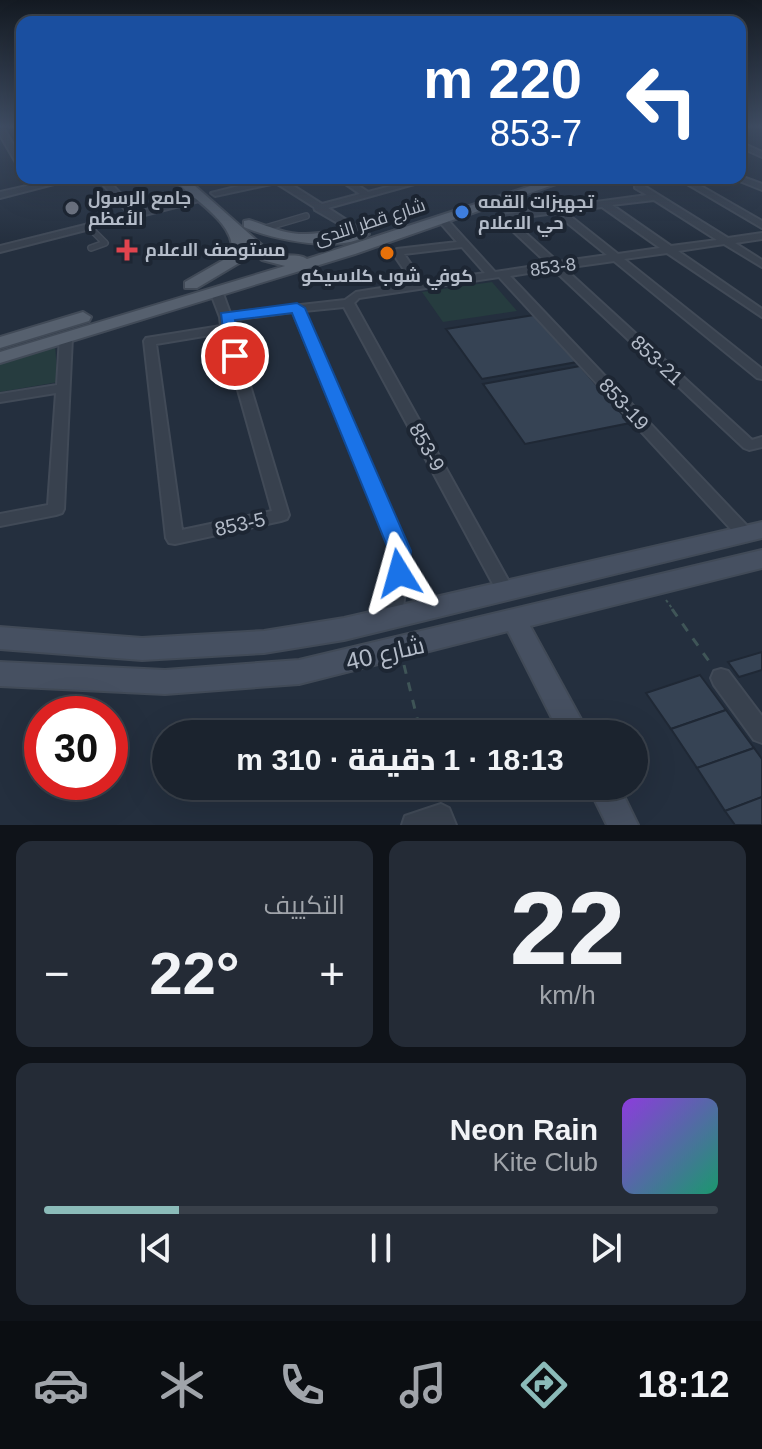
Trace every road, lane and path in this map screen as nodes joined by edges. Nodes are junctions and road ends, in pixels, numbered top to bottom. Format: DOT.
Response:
graph roads {
  1 [pos="26,184"];
  2 [pos="107,184"];
  3 [pos="189,184"];
  4 [pos="200,184"];
  5 [pos="256,184"];
  6 [pos="283,184"];
  7 [pos="350,184"];
  8 [pos="409,184"];
  9 [pos="519,184"];
  10 [pos="549,184"];
  11 [pos="691,184"];
  12 [pos="638,186"];
  13 [pos="1,193"];
  14 [pos="367,195"];
  15 [pos="209,196"];
  16 [pos="655,197"];
  17 [pos="604,204"];
  18 [pos="318,208"];
  19 [pos="557,210"];
  20 [pos="224,211"];
  21 [pos="136,216"];
  22 [pos="306,216"];
  23 [pos="442,219"];
  24 [pos="762,225"];
  25 [pos="89,227"];
  26 [pos="254,227"];
  27 [pos="362,234"];
  28 [pos="762,236"];
  29 [pos="725,241"];
  30 [pos="464,244"];
  31 [pos="91,248"];
  32 [pos="0,249"];
  33 [pos="671,249"];
  34 [pos="615,258"];
  35 [pos="279,260"];
  36 [pos="762,264"];
  37 [pos="556,266"];
  38 [pos="497,275"];
  39 [pos="191,285"];
  40 [pos="420,286"];
  41 [pos="216,291"];
  42 [pos="348,303"];
  43 [pos="297,308"];
  44 [pos="762,314"];
  45 [pos="227,323"];
  46 [pos="66,337"];
  47 [pos="0,343"];
  48 [pos="0,358"];
  49 [pos="762,375"];
  50 [pos="64,388"];
  51 [pos="0,398"];
  52 [pos="762,442"];
  53 [pos="0,520"];
  54 [pos="754,532"];
  55 [pos="762,559"];
  56 [pos="656,587"];
  57 [pos="506,592"];
  58 [pos="392,618"];
  59 [pos="515,621"];
  60 [pos="310,636"];
  61 [pos="0,638"];
  62 [pos="401,649"];
  63 [pos="317,668"];
  64 [pos="0,674"];
  65 [pos="721,678"];
  66 [pos="418,720"];
  67 [pos="568,720"];
  68 [pos="762,733"];
  69 [pos="610,800"];
  70 [pos="414,825"];
  71 [pos="444,825"];
  72 [pos="623,825"];
  1 -- 13 [label="street"];
  2 -- 21 [label="street"];
  3 -- 15 [label="main road"];
  4 -- 15 [label="main road"];
  5 -- 15 [label="street"];
  6 -- 18 [label="street"];
  7 -- 14 [label="street"];
  8 -- 14 [label="street"];
  9 -- 27 [label="main road, شارع قطر الندى"];
  10 -- 23 [label="main road, شارع قطر الندى"];
  11 -- 24 [label="street"];
  12 -- 16 [label="street"];
  14 -- 18 [label="street"];
  15 -- 20 [label="main road"];
  15 -- 21 [label="street"];
  16 -- 17 [label="street"];
  16 -- 29 [label="street"];
  17 -- 19 [label="street"];
  17 -- 33 [label="street"];
  18 -- 27 [label="street"];
  19 -- 34 [label="street"];
  19 -- 37 [label="street"];
  20 -- 26 [label="main road"];
  20 -- 35 [label="main road"];
  20 -- 39 [label="main road"];
  21 -- 25 [label="street"];
  22 -- 26 [label="lane"];
  23 -- 30 [label="street, 853-19"];
  23 -- 35 [label="main road"];
  23 -- 41 [label="main road, شارع قطر الندى"];
  25 -- 31 [label="lane"];
  25 -- 32 [label="street"];
  26 -- 27 [label="main road"];
  26 -- 35 [label="main road"];
  27 -- 35 [label="main road, شارع قطر الندى"];
  28 -- 29 [label="street, 853-8"];
  29 -- 33 [label="street, 853-8"];
  29 -- 36 [label="street"];
  30 -- 38 [label="street, 853-19"];
  30 -- 40 [label="street"];
  33 -- 34 [label="street, 853-8"];
  33 -- 44 [label="street"];
  34 -- 37 [label="street, 853-8"];
  34 -- 49 [label="street"];
  35 -- 39 [label="main road, شارع قطر الندى"];
  35 -- 41 [label="main road"];
  37 -- 38 [label="street, 853-8"];
  37 -- 52 [label="street, 853-21"];
  38 -- 40 [label="street, 853-8"];
  38 -- 54 [label="street, 853-19"];
  39 -- 47 [label="main road, شارع قطر الندى"];
  40 -- 42 [label="street, 853-8"];
  41 -- 45 [label="street"];
  41 -- 46 [label="main road, شارع قطر الندى"];
  42 -- 43 [label="street, 853-8"];
  42 -- 57 [label="street, 853-9"];
  43 -- 45 [label="street, 853-8"];
  43 -- 58 [label="street"];
  45 -- 45 [label="street, 853-5"];
  46 -- 48 [label="main road, شارع قطر الندى"];
  46 -- 50 [label="street"];
  50 -- 51 [label="street"];
  50 -- 53 [label="street"];
  54 -- 57 [label="main road, شارع 40"];
  55 -- 56 [label="main road, شارع 40"];
  56 -- 59 [label="main road, شارع 40"];
  56 -- 65 [label="path"];
  57 -- 58 [label="main road, شارع 40"];
  58 -- 60 [label="main road, شارع 40"];
  59 -- 62 [label="main road, شارع 40"];
  59 -- 67 [label="main road"];
  60 -- 61 [label="main road, شارع 40"];
  60 -- 63 [label="main road"];
  62 -- 63 [label="main road, شارع 40"];
  62 -- 66 [label="path"];
  63 -- 64 [label="main road, شارع 40"];
  65 -- 68 [label="street"];
  69 -- 72 [label="main road"];
  70 -- 71 [label="street"];
}
